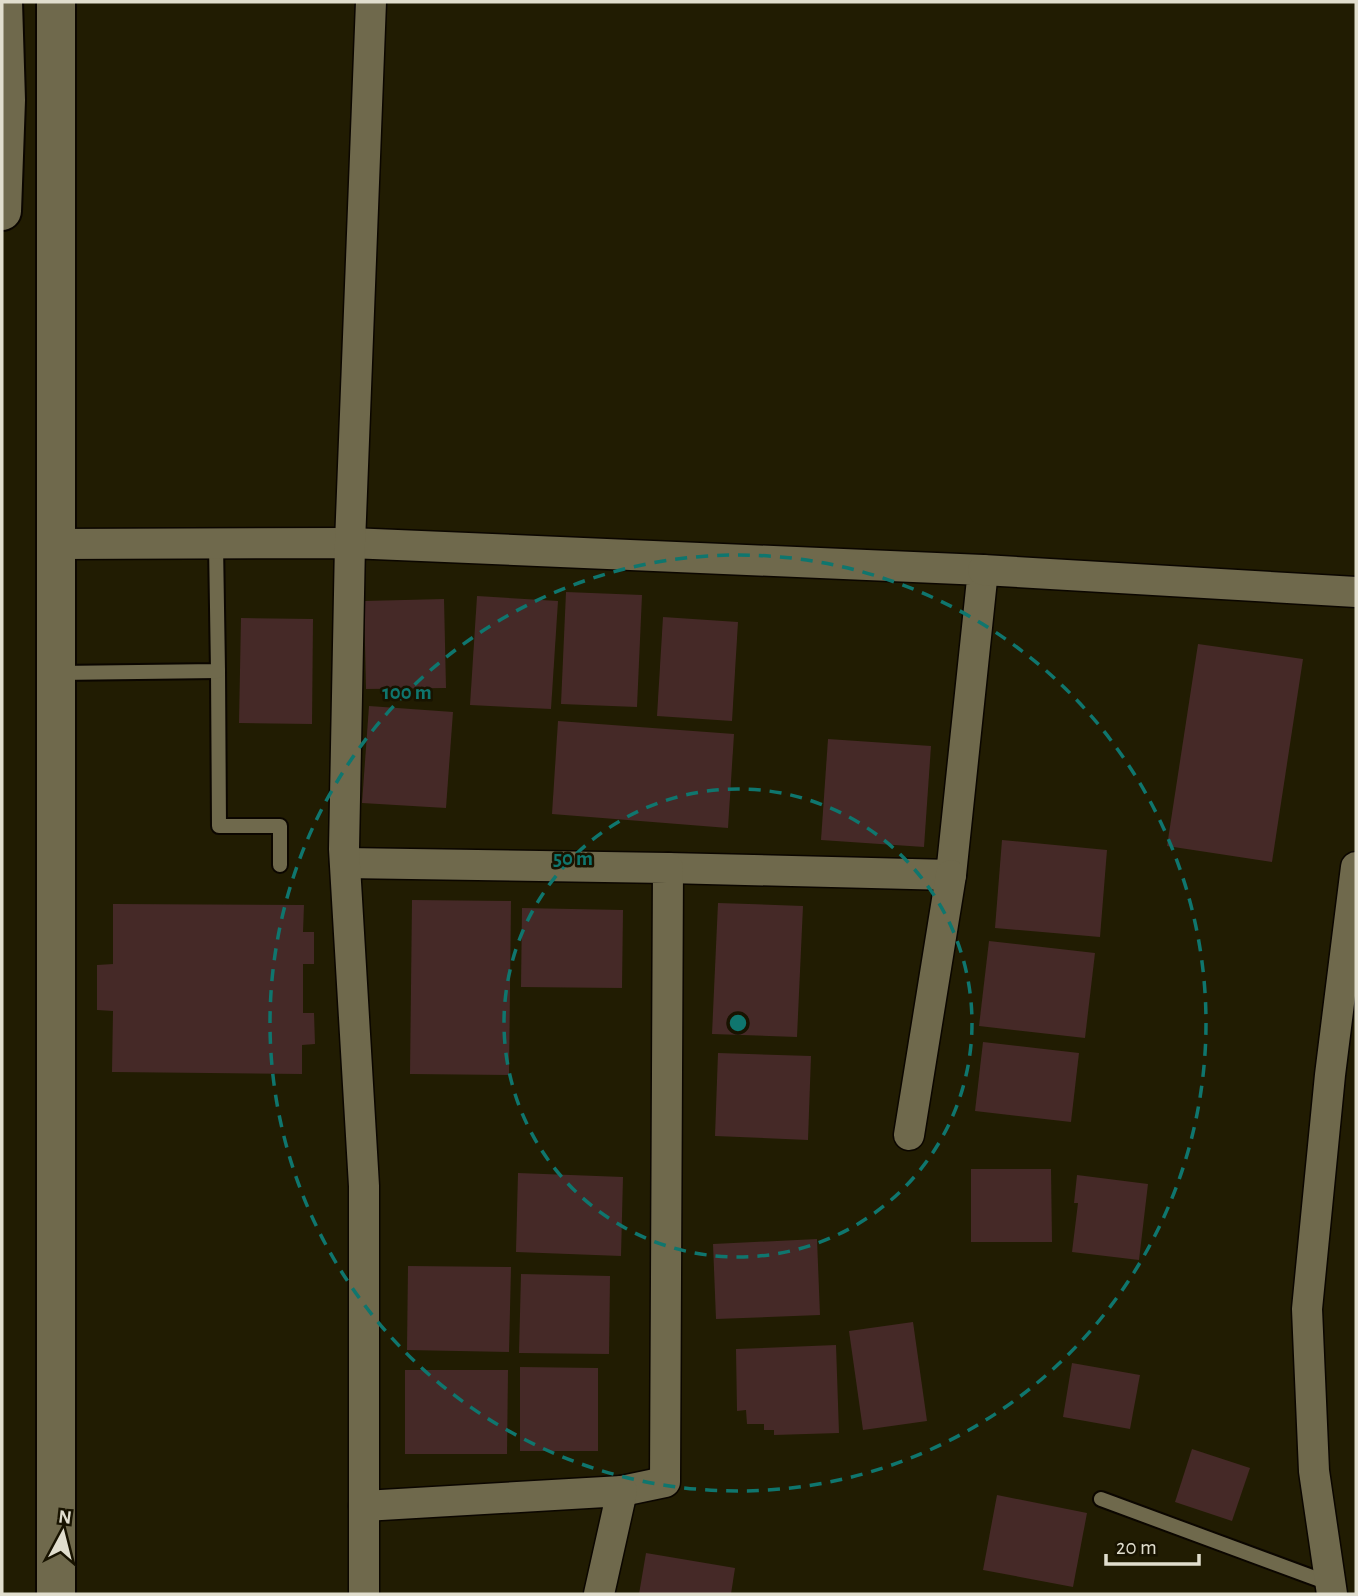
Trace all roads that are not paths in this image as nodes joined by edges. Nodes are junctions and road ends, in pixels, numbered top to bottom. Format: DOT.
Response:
graph roads {
  1 [pos="3,2"];
  2 [pos="56,2"];
  3 [pos="85,2"];
  4 [pos="371,2"];
  5 [pos="57,86"];
  6 [pos="4,91"];
  7 [pos="2,211"];
  8 [pos="350,543"];
  9 [pos="56,544"];
  10 [pos="216,544"];
  11 [pos="983,570"];
  12 [pos="1356,592"];
  13 [pos="218,671"];
  14 [pos="56,673"];
  15 [pos="345,863"];
  16 [pos="280,865"];
  17 [pos="1356,867"];
  18 [pos="668,868"];
  19 [pos="951,875"];
  20 [pos="909,1135"];
  21 [pos="622,1491"];
  22 [pos="1101,1499"];
  23 [pos="364,1506"];
  24 [pos="1332,1589"];
  25 [pos="56,1594"];
  26 [pos="364,1594"];
  27 [pos="599,1594"];
  1 -- 6 [label="street"];
  2 -- 5 [label="street"];
  3 -- 5 [label="street"];
  4 -- 8 [label="street"];
  5 -- 9 [label="street"];
  6 -- 7 [label="street"];
  8 -- 10 [label="street"];
  8 -- 11 [label="street"];
  8 -- 15 [label="street"];
  9 -- 10 [label="street"];
  9 -- 14 [label="street"];
  10 -- 13 [label="lane"];
  11 -- 12 [label="street"];
  11 -- 19 [label="street"];
  13 -- 14 [label="lane"];
  13 -- 16 [label="lane"];
  14 -- 25 [label="street"];
  15 -- 18 [label="street"];
  15 -- 23 [label="street"];
  17 -- 24 [label="street"];
  18 -- 19 [label="street"];
  18 -- 21 [label="street"];
  19 -- 20 [label="street"];
  21 -- 23 [label="street"];
  21 -- 27 [label="street"];
  22 -- 24 [label="lane"];
  23 -- 26 [label="street"];
}
